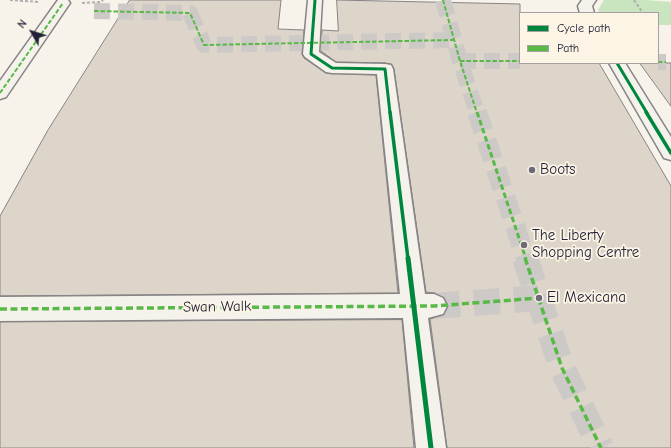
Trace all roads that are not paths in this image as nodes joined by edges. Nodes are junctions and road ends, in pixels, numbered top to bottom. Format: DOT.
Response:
graph roads {
  1 [pos="315,0"];
  2 [pos="589,0"];
  3 [pos="63,3"];
  4 [pos="587,12"];
  5 [pos="618,64"];
  6 [pos="0,93"];
  7 [pos="671,153"];
  8 [pos="434,306"];
  9 [pos="0,309"];
  10 [pos="431,448"];
  1 -- 10 [label="street"];
  2 -- 4 [label="street"];
  3 -- 6 [label="street"];
  5 -- 7 [label="street"];
  8 -- 9 [label="street, Swan Walk"];
}
